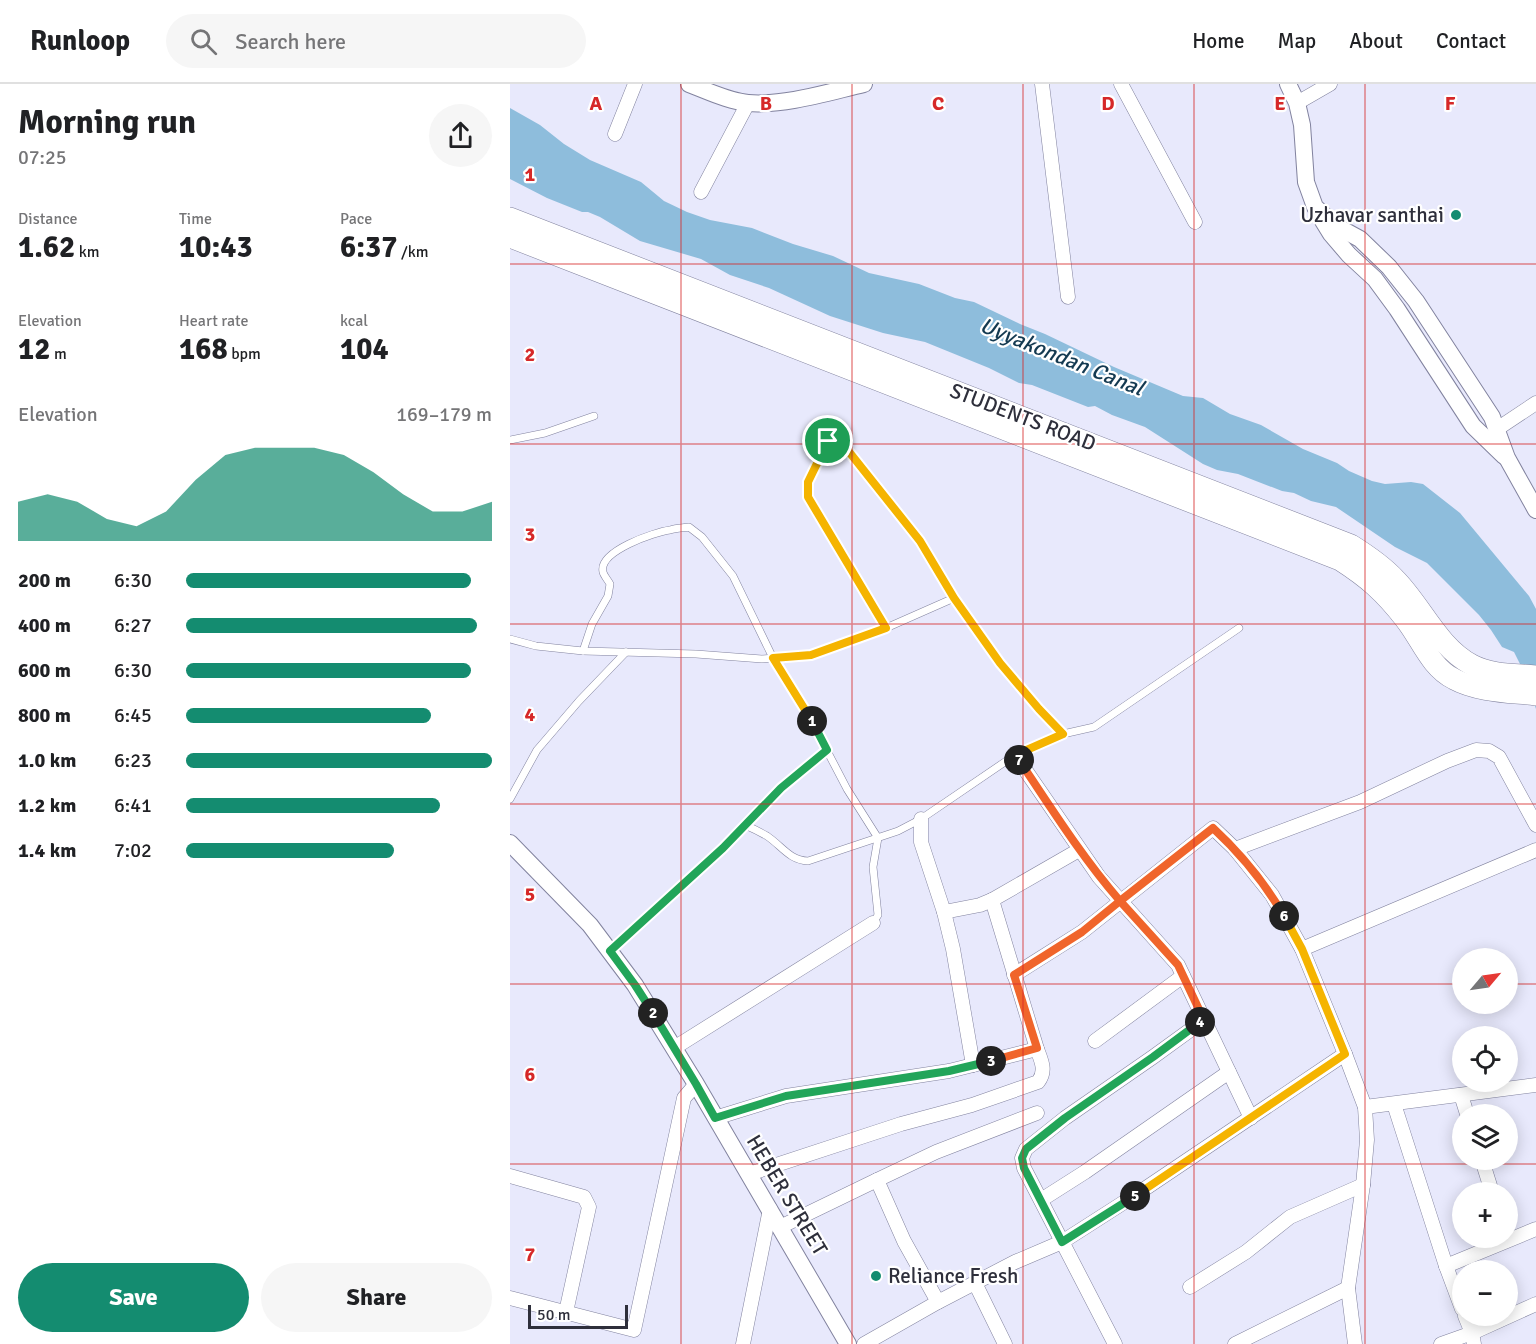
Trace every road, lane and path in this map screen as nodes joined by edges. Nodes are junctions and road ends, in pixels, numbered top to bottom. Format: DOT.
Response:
graph roads {
  1 [pos="635,84"];
  2 [pos="690,84"];
  3 [pos="864,84"];
  4 [pos="1042,84"];
  5 [pos="1121,84"];
  6 [pos="1288,84"];
  7 [pos="1330,84"];
  8 [pos="834,87"];
  9 [pos="748,103"];
  10 [pos="1297,104"];
  11 [pos="615,134"];
  12 [pos="701,192"];
  13 [pos="1315,207"];
  14 [pos="510,218"];
  15 [pos="1195,222"];
  16 [pos="510,237"];
  17 [pos="1068,297"];
  18 [pos="1536,403"];
  19 [pos="594,416"];
  20 [pos="1497,429"];
  21 [pos="510,440"];
  22 [pos="1507,458"];
  23 [pos="1536,510"];
  24 [pos="954,598"];
  25 [pos="886,628"];
  26 [pos="1239,628"];
  27 [pos="510,639"];
  28 [pos="583,651"];
  29 [pos="626,652"];
  30 [pos="773,658"];
  31 [pos="1536,676"];
  32 [pos="1500,682"];
  33 [pos="1536,695"];
  34 [pos="1063,734"];
  35 [pos="827,750"];
  36 [pos="1015,755"];
  37 [pos="510,799"];
  38 [pos="921,819"];
  39 [pos="745,825"];
  40 [pos="1536,825"];
  41 [pos="878,838"];
  42 [pos="510,843"];
  43 [pos="1235,849"];
  44 [pos="1079,850"];
  45 [pos="1536,850"];
  46 [pos="992,900"];
  47 [pos="1120,901"];
  48 [pos="944,912"];
  49 [pos="873,923"];
  50 [pos="1302,949"];
  51 [pos="610,951"];
  52 [pos="1014,975"];
  53 [pos="1183,976"];
  54 [pos="1204,1020"];
  55 [pos="1095,1041"];
  56 [pos="674,1048"];
  57 [pos="1037,1048"];
  58 [pos="1345,1054"];
  59 [pos="973,1065"];
  60 [pos="1229,1072"];
  61 [pos="696,1084"];
  62 [pos="1536,1085"];
  63 [pos="1461,1095"];
  64 [pos="1394,1104"];
  65 [pos="1464,1104"];
  66 [pos="1365,1107"];
  67 [pos="1036,1113"];
  68 [pos="715,1118"];
  69 [pos="1251,1118"];
  70 [pos="749,1174"];
  71 [pos="510,1176"];
  72 [pos="877,1180"];
  73 [pos="1363,1185"];
  74 [pos="1041,1200"];
  75 [pos="770,1209"];
  76 [pos="780,1227"];
  77 [pos="1536,1229"];
  78 [pos="1518,1235"];
  79 [pos="1062,1242"];
  80 [pos="1487,1248"];
  81 [pos="1446,1266"];
  82 [pos="1452,1282"];
  83 [pos="975,1283"];
  84 [pos="1190,1287"];
  85 [pos="1348,1288"];
  86 [pos="510,1298"];
  87 [pos="938,1302"];
  88 [pos="1536,1304"];
  89 [pos="566,1312"];
  90 [pos="634,1330"];
  91 [pos="1473,1338"];
  92 [pos="631,1344"];
  93 [pos="743,1344"];
  94 [pos="848,1344"];
  95 [pos="864,1344"];
  96 [pos="1005,1344"];
  97 [pos="1114,1344"];
  98 [pos="1235,1344"];
  99 [pos="1355,1344"];
  100 [pos="1441,1344"];
  1 -- 11 [label="street"];
  2 -- 9 [label="street"];
  3 -- 8 [label="street"];
  4 -- 17 [label="street"];
  5 -- 15 [label="street"];
  6 -- 10 [label="street"];
  7 -- 10 [label="street"];
  8 -- 9 [label="street"];
  9 -- 12 [label="street"];
  10 -- 13 [label="street"];
  13 -- 20 [label="street"];
  13 -- 22 [label="street"];
  14 -- 32 [label="main road, STUDENTS ROAD"];
  16 -- 32 [label="main road"];
  18 -- 20 [label="street"];
  19 -- 21 [label="lane"];
  20 -- 22 [label="street"];
  22 -- 23 [label="street"];
  24 -- 25 [label="lane"];
  24 -- 25 [label="lane"];
  24 -- 34 [label="lane"];
  25 -- 30 [label="lane"];
  26 -- 34 [label="lane"];
  27 -- 28 [label="lane"];
  28 -- 29 [label="lane"];
  28 -- 30 [label="lane"];
  29 -- 30 [label="lane"];
  29 -- 37 [label="lane"];
  30 -- 35 [label="lane"];
  31 -- 32 [label="main road"];
  32 -- 33 [label="main road"];
  34 -- 36 [label="lane"];
  35 -- 39 [label="lane"];
  35 -- 41 [label="lane"];
  36 -- 38 [label="lane"];
  36 -- 44 [label="street"];
  38 -- 41 [label="lane"];
  38 -- 48 [label="street"];
  39 -- 41 [label="lane"];
  39 -- 51 [label="lane"];
  40 -- 43 [label="street"];
  41 -- 49 [label="lane"];
  42 -- 51 [label="street, HEBER STREET"];
  43 -- 47 [label="street"];
  43 -- 50 [label="street"];
  44 -- 46 [label="street"];
  44 -- 47 [label="street"];
  45 -- 50 [label="street"];
  46 -- 48 [label="street"];
  46 -- 52 [label="street"];
  47 -- 52 [label="street"];
  47 -- 53 [label="street"];
  48 -- 59 [label="street"];
  49 -- 56 [label="street"];
  50 -- 58 [label="street"];
  51 -- 56 [label="street, HEBER STREET"];
  52 -- 57 [label="street"];
  53 -- 54 [label="street"];
  53 -- 55 [label="street"];
  54 -- 60 [label="street"];
  54 -- 74 [label="street"];
  56 -- 61 [label="street, HEBER STREET"];
  57 -- 59 [label="street"];
  57 -- 70 [label="street"];
  58 -- 66 [label="street"];
  58 -- 69 [label="street"];
  59 -- 68 [label="street"];
  60 -- 69 [label="street"];
  60 -- 74 [label="street"];
  61 -- 68 [label="street, HEBER STREET"];
  61 -- 90 [label="street"];
  62 -- 63 [label="street"];
  63 -- 64 [label="street"];
  63 -- 65 [label="street"];
  64 -- 66 [label="street"];
  64 -- 81 [label="street"];
  66 -- 73 [label="street"];
  67 -- 72 [label="street"];
  68 -- 70 [label="street, HEBER STREET"];
  69 -- 79 [label="street"];
  70 -- 75 [label="street, HEBER STREET"];
  71 -- 89 [label="street"];
  72 -- 76 [label="street"];
  72 -- 87 [label="street"];
  73 -- 84 [label="street"];
  73 -- 85 [label="street"];
  74 -- 79 [label="street"];
  75 -- 76 [label="street, HEBER STREET"];
  75 -- 93 [label="street"];
  76 -- 94 [label="street, HEBER STREET"];
  77 -- 78 [label="street"];
  79 -- 83 [label="street"];
  79 -- 97 [label="street"];
  80 -- 81 [label="street"];
  81 -- 82 [label="street"];
  83 -- 87 [label="street"];
  83 -- 96 [label="street"];
  85 -- 98 [label="street"];
  85 -- 99 [label="street"];
  86 -- 89 [label="street"];
  87 -- 95 [label="street"];
  88 -- 91 [label="street"];
  89 -- 90 [label="street"];
  90 -- 92 [label="street"];
  91 -- 100 [label="street"];
}
